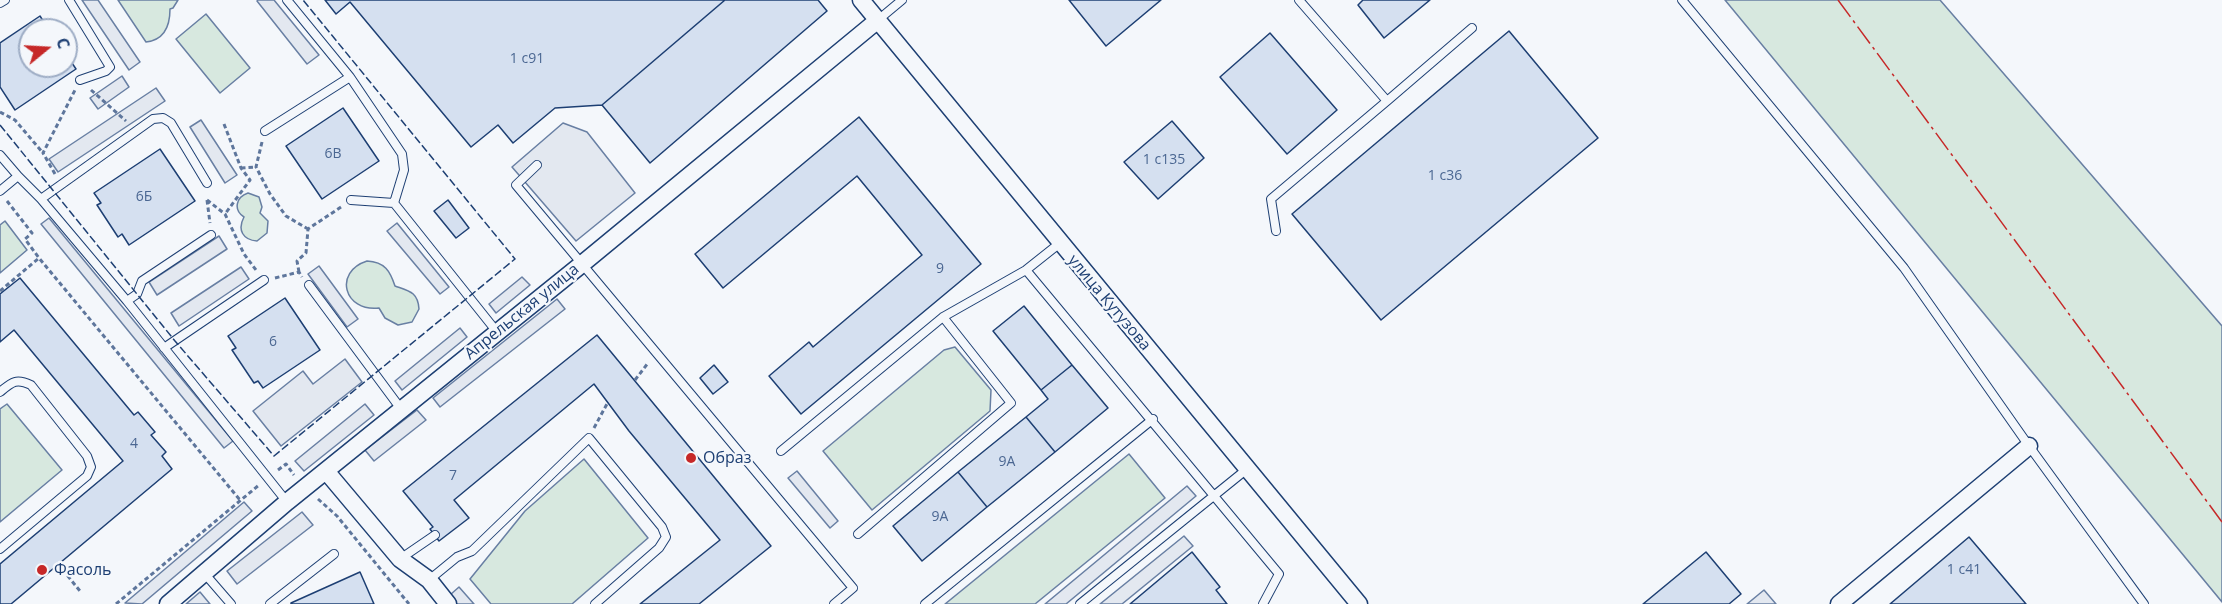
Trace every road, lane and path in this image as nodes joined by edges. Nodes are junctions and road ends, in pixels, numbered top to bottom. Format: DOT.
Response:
graph roads {
  1 [pos="4,0"];
  2 [pos="69,0"];
  3 [pos="287,0"];
  4 [pos="861,0"];
  5 [pos="902,0"];
  6 [pos="1299,0"];
  7 [pos="1682,0"];
  8 [pos="0,3"];
  9 [pos="878,20"];
  10 [pos="1472,28"];
  11 [pos="351,77"];
  12 [pos="80,81"];
  13 [pos="1387,101"];
  14 [pos="0,112"];
  15 [pos="224,124"];
  16 [pos="137,130"];
  17 [pos="265,131"];
  18 [pos="43,153"];
  19 [pos="0,155"];
  20 [pos="537,165"];
  21 [pos="256,167"];
  22 [pos="241,168"];
  23 [pos="18,176"];
  24 [pos="60,183"];
  25 [pos="207,183"];
  26 [pos="0,191"];
  27 [pos="41,199"];
  28 [pos="207,200"];
  29 [pos="351,200"];
  30 [pos="394,203"];
  31 [pos="225,214"];
  32 [pos="308,229"];
  33 [pos="1276,231"];
  34 [pos="211,235"];
  35 [pos="1060,243"];
  36 [pos="39,258"];
  37 [pos="582,264"];
  38 [pos="1026,270"];
  39 [pos="298,272"];
  40 [pos="264,280"];
  41 [pos="309,285"];
  42 [pos="0,291"];
  43 [pos="127,302"];
  44 [pos="943,317"];
  45 [pos="497,332"];
  46 [pos="164,348"];
  47 [pos="656,354"];
  48 [pos="635,380"];
  49 [pos="0,392"];
  50 [pos="608,402"];
  51 [pos="401,409"];
  52 [pos="1153,419"];
  53 [pos="589,438"];
  54 [pos="2029,446"];
  55 [pos="781,451"];
  56 [pos="286,464"];
  57 [pos="1247,469"];
  58 [pos="326,471"];
  59 [pos="268,478"];
  60 [pos="305,488"];
  61 [pos="1215,495"];
  62 [pos="240,500"];
  63 [pos="287,502"];
  64 [pos="858,534"];
  65 [pos="435,535"];
  66 [pos="0,549"];
  67 [pos="334,554"];
  68 [pos="400,559"];
  69 [pos="58,564"];
  70 [pos="205,574"];
  71 [pos="429,580"];
  72 [pos="80,591"];
  73 [pos="116,604"];
  74 [pos="168,604"];
  75 [pos="231,604"];
  76 [pos="270,604"];
  77 [pos="409,604"];
  78 [pos="448,604"];
  79 [pos="595,604"];
  80 [pos="834,604"];
  81 [pos="925,604"];
  82 [pos="1080,604"];
  83 [pos="1263,604"];
  84 [pos="1359,604"];
  85 [pos="1839,604"];
  86 [pos="2144,604"];
  1 -- 8 [label="lane"];
  2 -- 12 [label="lane"];
  3 -- 11 [label="lane"];
  4 -- 9 [label="street, улица Кутузова"];
  5 -- 9 [label="lane"];
  6 -- 13 [label="lane"];
  7 -- 54 [label="lane"];
  9 -- 35 [label="street, улица Кутузова"];
  9 -- 37 [label="street, Апрельская улица"];
  10 -- 13 [label="lane"];
  11 -- 17 [label="lane"];
  11 -- 30 [label="lane"];
  12 -- 16 [label="path"];
  12 -- 18 [label="path"];
  13 -- 33 [label="lane"];
  14 -- 18 [label="path"];
  15 -- 22 [label="path"];
  16 -- 24 [label="lane"];
  16 -- 25 [label="lane"];
  17 -- 21 [label="path"];
  18 -- 24 [label="path"];
  19 -- 23 [label="lane"];
  20 -- 37 [label="lane"];
  21 -- 22 [label="path"];
  21 -- 32 [label="path"];
  22 -- 31 [label="path"];
  23 -- 26 [label="lane"];
  23 -- 27 [label="lane"];
  24 -- 27 [label="lane"];
  25 -- 28 [label="path"];
  26 -- 36 [label="path"];
  27 -- 43 [label="lane"];
  28 -- 31 [label="path"];
  28 -- 34 [label="path"];
  29 -- 30 [label="lane"];
  29 -- 32 [label="path"];
  30 -- 45 [label="lane"];
  31 -- 40 [label="path"];
  32 -- 39 [label="path"];
  34 -- 43 [label="lane"];
  35 -- 38 [label="lane"];
  35 -- 57 [label="street, улица Кутузова"];
  36 -- 42 [label="path"];
  36 -- 62 [label="path"];
  37 -- 45 [label="street, Апрельская улица"];
  37 -- 47 [label="lane"];
  38 -- 44 [label="lane"];
  38 -- 52 [label="lane"];
  39 -- 40 [label="path"];
  39 -- 41 [label="path"];
  40 -- 46 [label="lane"];
  41 -- 51 [label="lane"];
  43 -- 46 [label="lane"];
  44 -- 55 [label="lane"];
  44 -- 64 [label="lane"];
  45 -- 51 [label="street, Апрельская улица"];
  46 -- 59 [label="lane"];
  47 -- 48 [label="path"];
  47 -- 80 [label="lane"];
  49 -- 66 [label="lane"];
  50 -- 53 [label="path"];
  51 -- 58 [label="street, Апрельская улица"];
  52 -- 61 [label="lane"];
  52 -- 81 [label="lane"];
  53 -- 71 [label="lane"];
  53 -- 79 [label="lane"];
  54 -- 85 [label="street"];
  54 -- 86 [label="lane"];
  56 -- 59 [label="path"];
  57 -- 61 [label="lane"];
  57 -- 84 [label="street, улица Кутузова"];
  58 -- 60 [label="street, Апрельская улица"];
  58 -- 68 [label="street"];
  59 -- 62 [label="path"];
  59 -- 63 [label="lane"];
  60 -- 63 [label="street, Апрельская улица"];
  60 -- 77 [label="path"];
  61 -- 82 [label="lane"];
  61 -- 83 [label="lane"];
  62 -- 73 [label="path"];
  63 -- 70 [label="street, Апрельская улица"];
  65 -- 68 [label="lane"];
  67 -- 76 [label="lane"];
  68 -- 71 [label="street"];
  69 -- 72 [label="path"];
  70 -- 74 [label="street, Апрельская улица"];
  70 -- 75 [label="lane"];
  71 -- 78 [label="street"];
}
